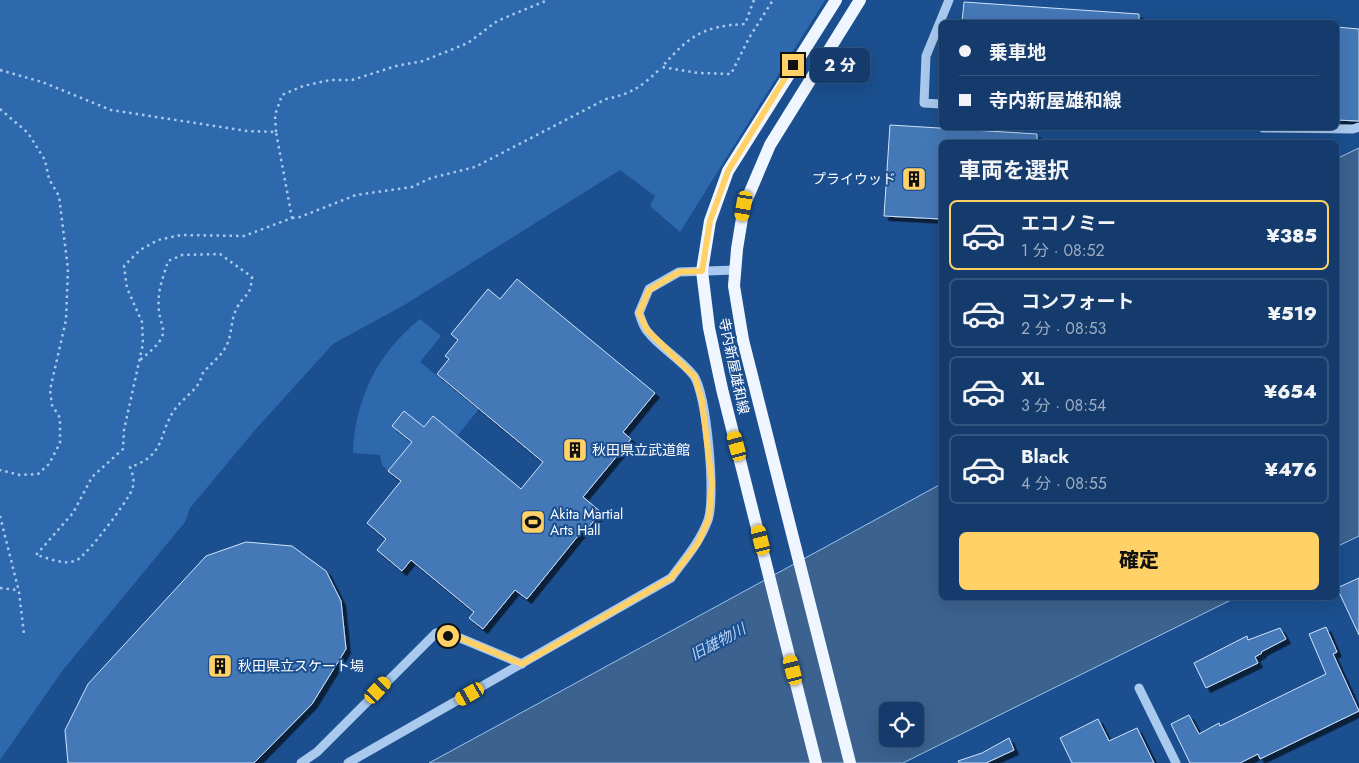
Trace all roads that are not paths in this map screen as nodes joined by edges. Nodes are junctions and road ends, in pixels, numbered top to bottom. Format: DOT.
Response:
graph roads {
  1 [pos="836,0"];
  2 [pos="860,0"];
  3 [pos="949,0"];
  4 [pos="941,20"];
  5 [pos="939,24"];
  6 [pos="939,104"];
  7 [pos="1359,127"];
  8 [pos="1339,129"];
  9 [pos="735,270"];
  10 [pos="702,271"];
  11 [pos="522,664"];
  12 [pos="1139,688"];
  13 [pos="301,763"];
  14 [pos="348,763"];
  15 [pos="816,763"];
  16 [pos="850,763"];
  17 [pos="1176,763"];
  1 -- 10 [label="main road, 寺内新屋雄和線"];
  2 -- 9 [label="main road, 寺内新屋雄和線"];
  3 -- 4 [label="street"];
  5 -- 6 [label="street"];
  7 -- 8 [label="street"];
  9 -- 10 [label="street"];
  9 -- 16 [label="main road, 寺内新屋雄和線"];
  10 -- 11 [label="street"];
  10 -- 15 [label="main road, 寺内新屋雄和線"];
  11 -- 13 [label="street"];
  11 -- 14 [label="street"];
  12 -- 17 [label="street"];
}
